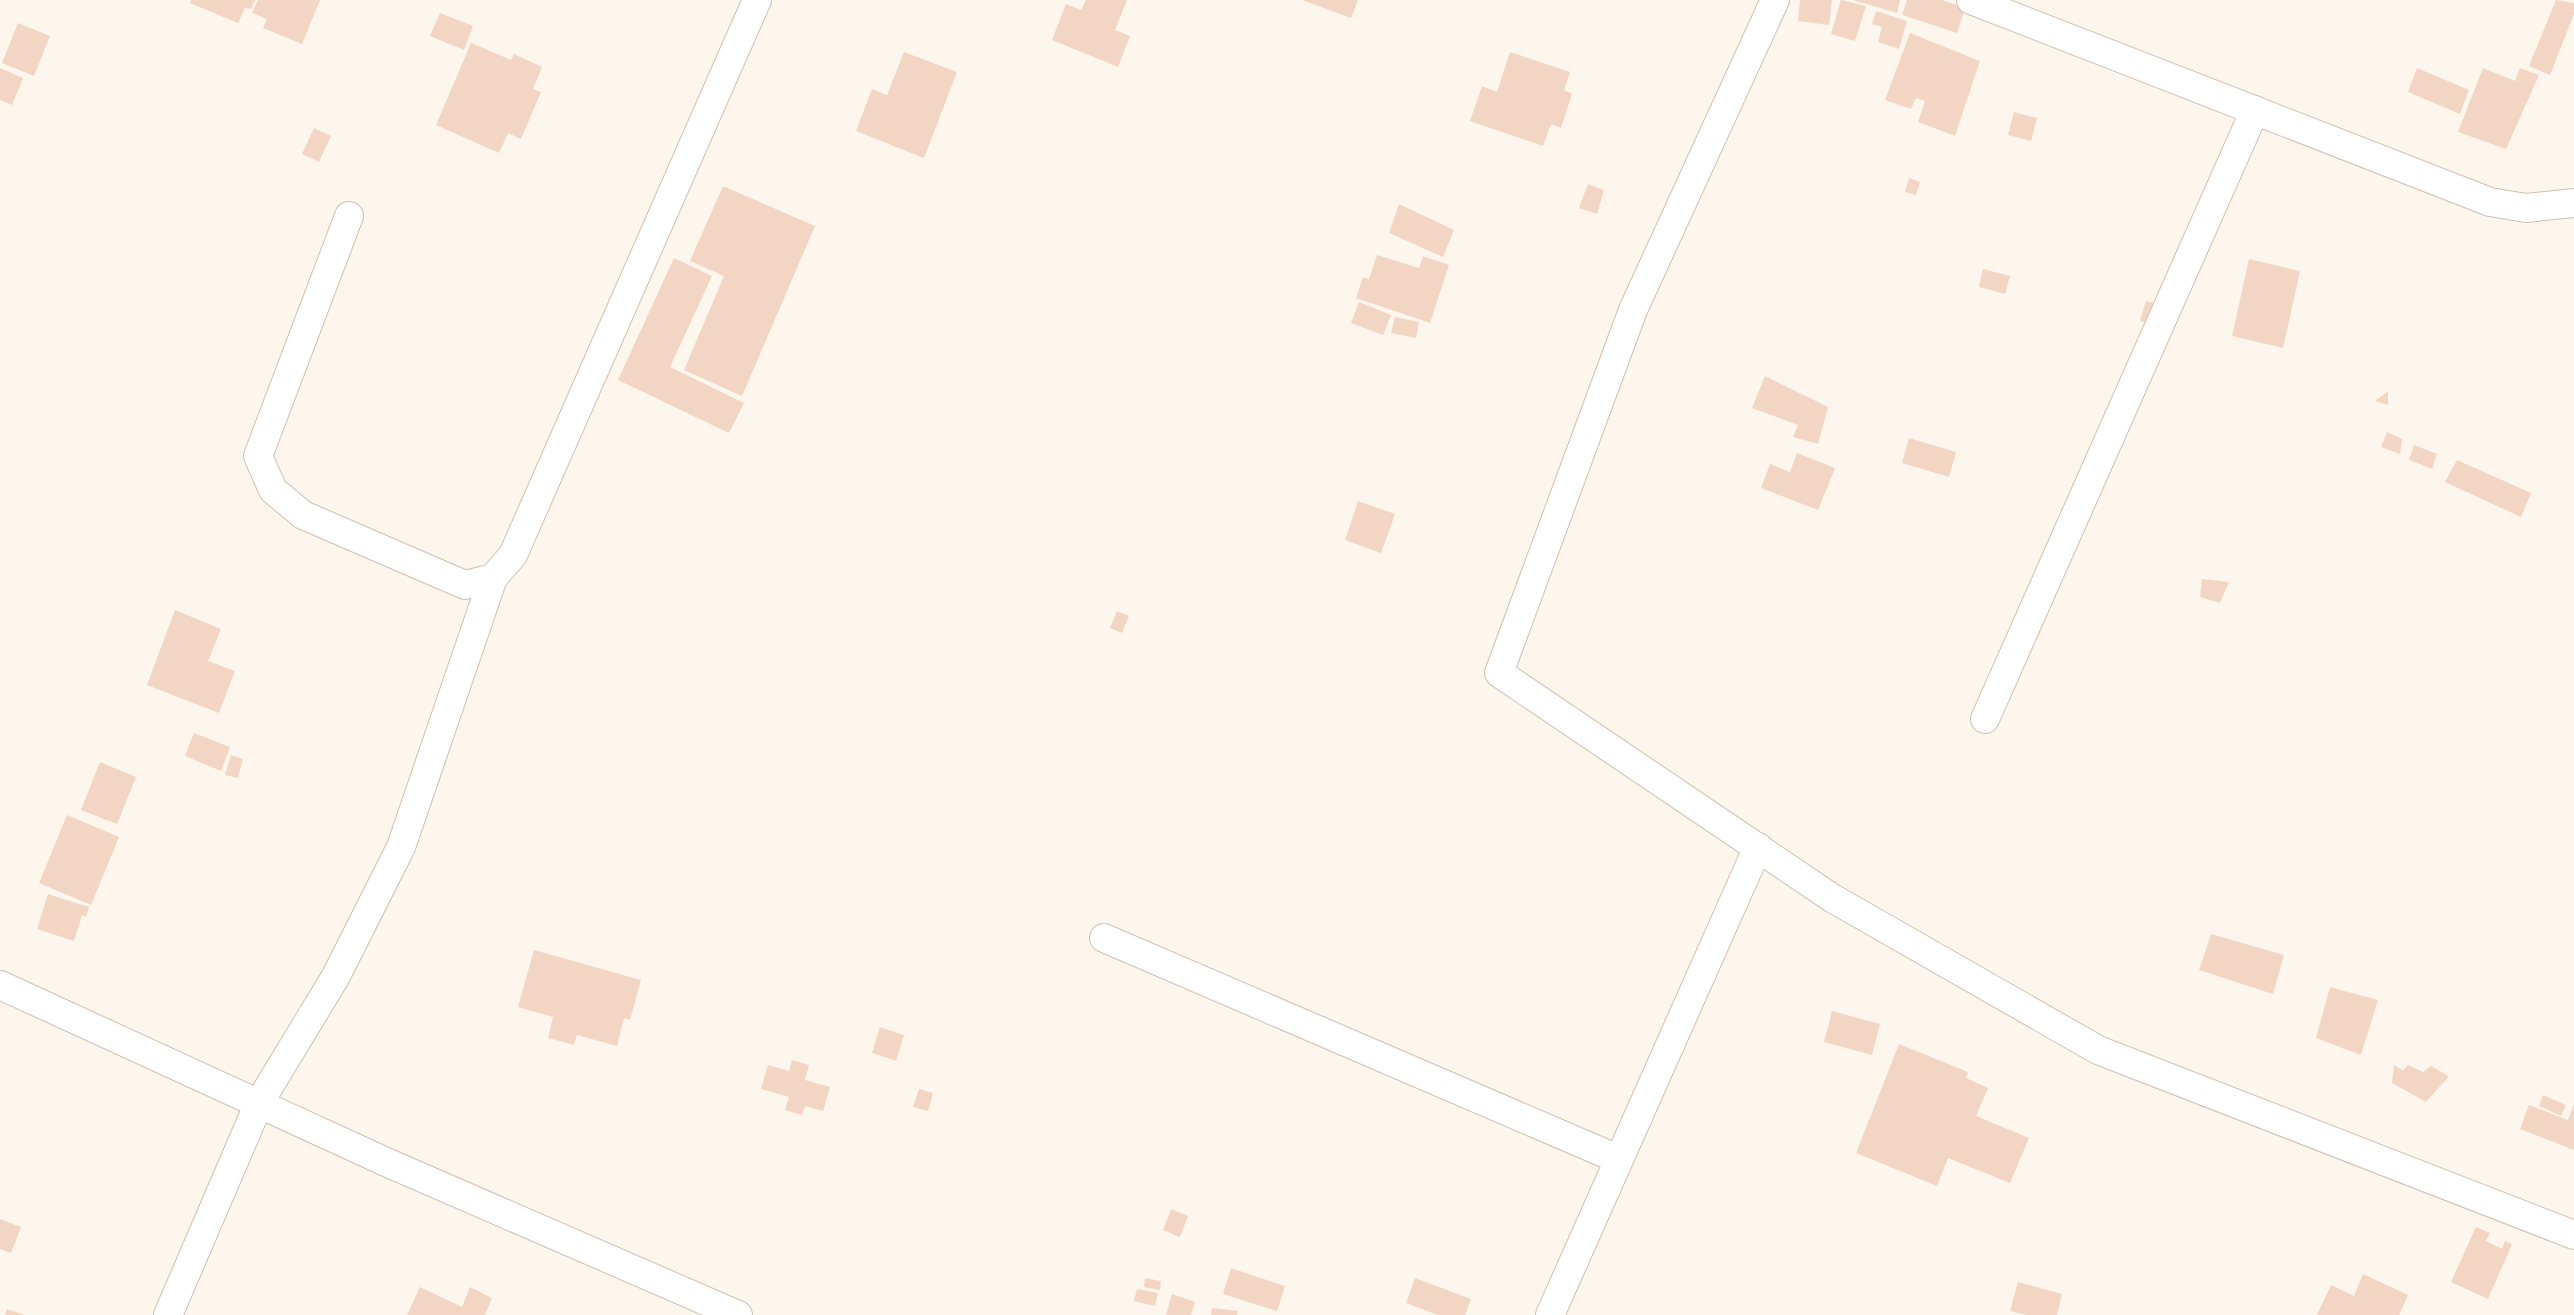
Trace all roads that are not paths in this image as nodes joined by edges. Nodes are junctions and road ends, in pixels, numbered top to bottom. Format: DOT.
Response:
graph roads {
  1 [pos="757,0"];
  2 [pos="1775,0"];
  3 [pos="1971,0"];
  4 [pos="2256,110"];
  5 [pos="2574,203"];
  6 [pos="349,216"];
  7 [pos="493,578"];
  8 [pos="1985,719"];
  9 [pos="1758,847"];
  10 [pos="1104,938"];
  11 [pos="0,985"];
  12 [pos="259,1103"];
  13 [pos="1618,1160"];
  14 [pos="2574,1235"];
  15 [pos="731,1314"];
  16 [pos="168,1315"];
  17 [pos="1550,1315"];
  1 -- 7 [label="street"];
  2 -- 9 [label="street"];
  3 -- 4 [label="street"];
  4 -- 5 [label="street"];
  4 -- 8 [label="street"];
  6 -- 7 [label="street"];
  7 -- 12 [label="street"];
  9 -- 13 [label="street"];
  9 -- 14 [label="street"];
  10 -- 13 [label="street"];
  11 -- 12 [label="street"];
  12 -- 15 [label="street"];
  12 -- 16 [label="street"];
  13 -- 17 [label="street"];
}
